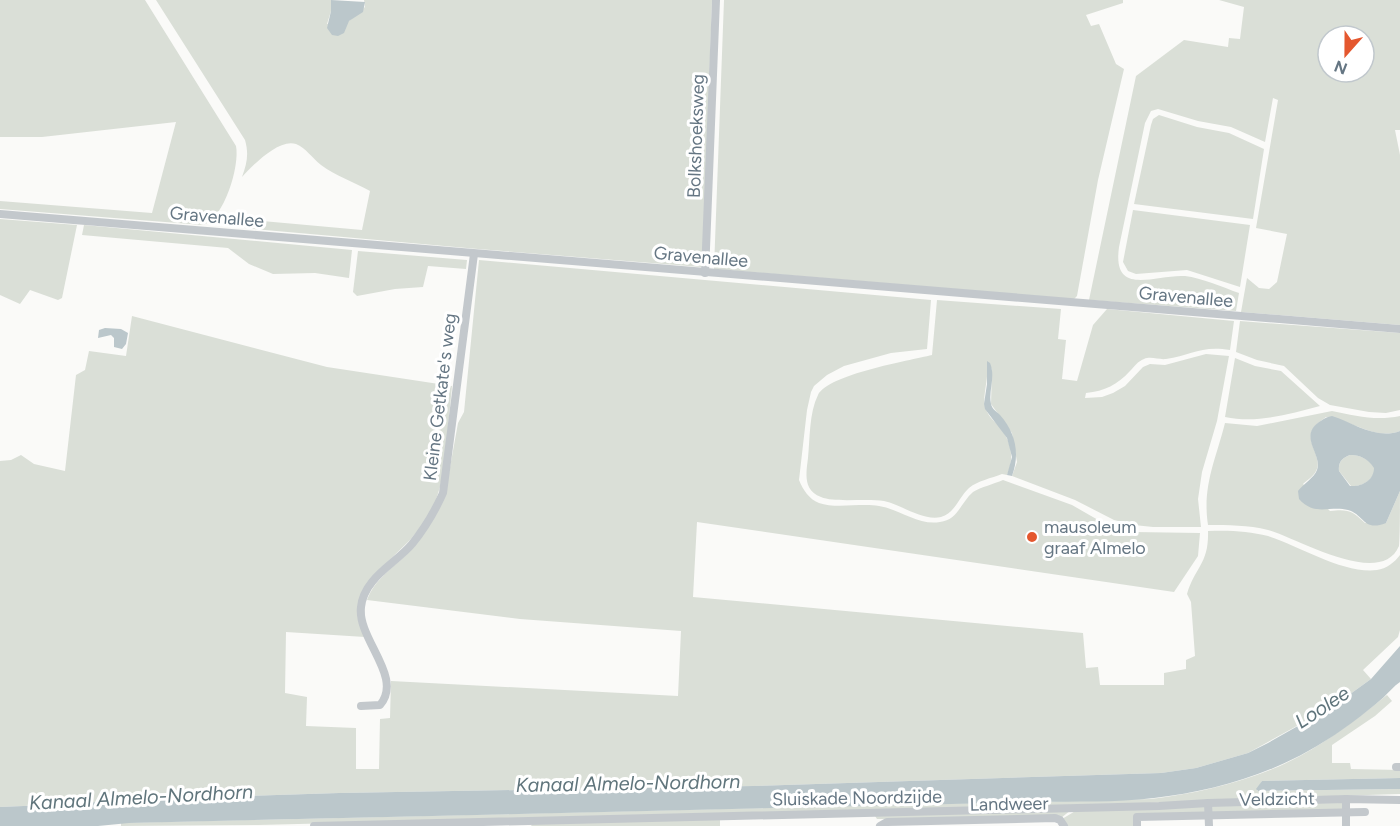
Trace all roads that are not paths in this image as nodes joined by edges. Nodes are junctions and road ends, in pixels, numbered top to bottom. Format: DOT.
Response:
graph roads {
  1 [pos="716,0"];
  2 [pos="0,214"];
  3 [pos="474,254"];
  4 [pos="705,273"];
  5 [pos="1400,329"];
  6 [pos="361,706"];
  7 [pos="1346,799"];
  8 [pos="1400,800"];
  9 [pos="1208,802"];
  10 [pos="1137,807"];
  11 [pos="1346,812"];
  12 [pos="1365,812"];
  13 [pos="1209,816"];
  14 [pos="1137,817"];
  15 [pos="314,826"];
  16 [pos="880,826"];
  17 [pos="1064,826"];
  18 [pos="1137,826"];
  19 [pos="1209,826"];
  20 [pos="1346,826"];
  1 -- 4 [label="street, Bolkshoeksweg"];
  2 -- 3 [label="street, Gravenallee"];
  3 -- 4 [label="street, Gravenallee"];
  3 -- 6 [label="street, Kleine Getkate's weg"];
  4 -- 5 [label="street, Gravenallee"];
  7 -- 8 [label="street, Sluiskade Noordzijde"];
  7 -- 9 [label="street, Sluiskade Noordzijde"];
  7 -- 11 [label="street"];
  9 -- 10 [label="street, Sluiskade Noordzijde"];
  9 -- 13 [label="street"];
  10 -- 14 [label="street"];
  10 -- 15 [label="street, Sluiskade Noordzijde"];
  11 -- 12 [label="street, Veldzicht"];
  11 -- 13 [label="street, Veldzicht"];
  11 -- 20 [label="street"];
  13 -- 14 [label="street, Veldzicht"];
  13 -- 19 [label="street"];
  14 -- 18 [label="street"];
  16 -- 17 [label="street, Landweer"];
}
